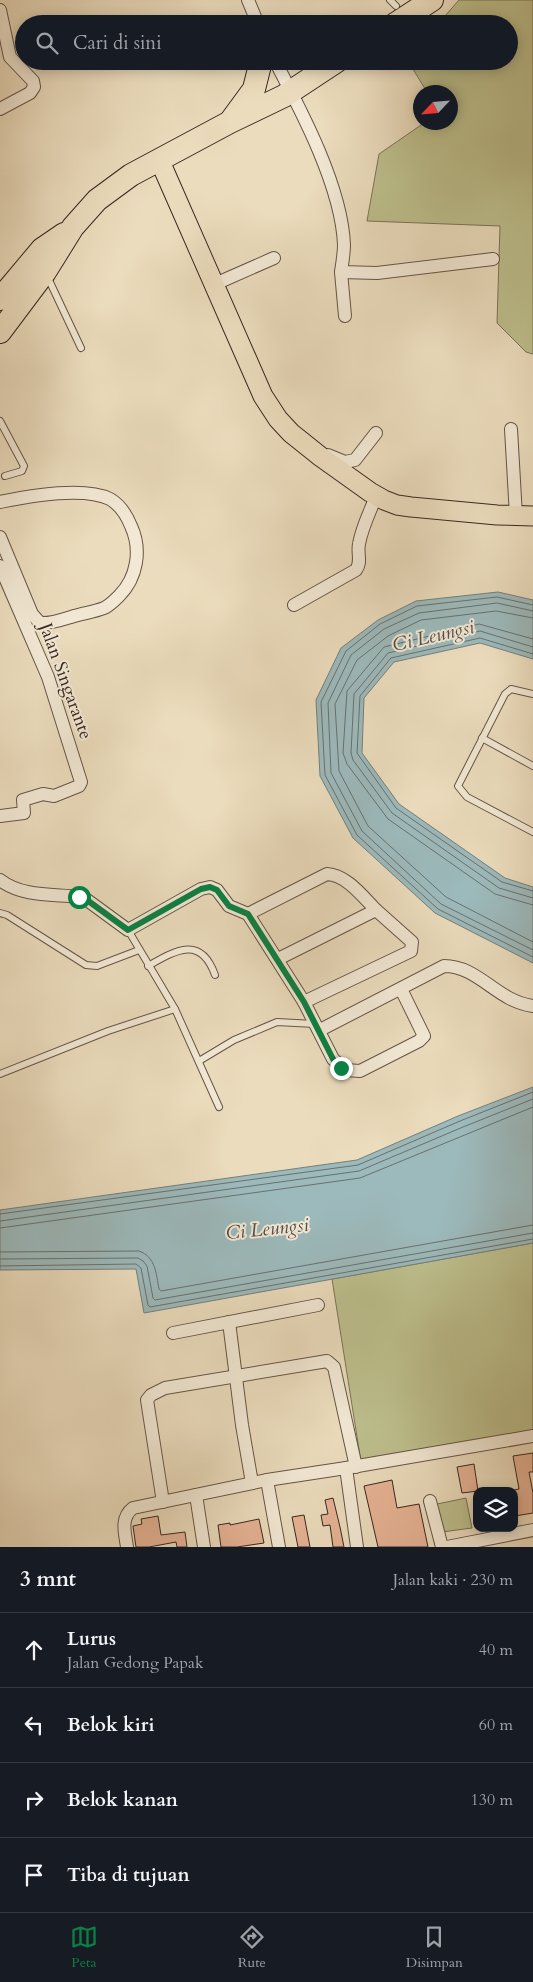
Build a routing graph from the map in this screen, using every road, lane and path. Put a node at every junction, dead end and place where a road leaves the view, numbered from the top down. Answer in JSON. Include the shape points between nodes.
{"nodes":[{"id":1,"x":248,"y":0,"type":"edge"},
{"id":2,"x":432,"y":0,"type":"edge"},
{"id":3,"x":400,"y":8,"type":"edge"},
{"id":4,"x":0,"y":10,"type":"edge"},
{"id":5,"x":254,"y":15,"type":"edge"},
{"id":6,"x":15,"y":61,"type":"edge"},
{"id":7,"x":23,"y":70,"type":"edge"},
{"id":8,"x":259,"y":70,"type":"edge"},
{"id":9,"x":280,"y":70,"type":"edge"},
{"id":10,"x":323,"y":70,"type":"edge"},
{"id":11,"x":291,"y":91,"type":"junction"},
{"id":12,"x":0,"y":110,"type":"edge"},
{"id":13,"x":230,"y":122,"type":"junction"},
{"id":14,"x":160,"y":159,"type":"junction"},
{"id":15,"x":73,"y":227,"type":"junction"},
{"id":16,"x":274,"y":258,"type":"dead end"},
{"id":17,"x":492,"y":258,"type":"dead end"},
{"id":18,"x":45,"y":272,"type":"junction"},
{"id":19,"x":341,"y":272,"type":"junction"},
{"id":20,"x":215,"y":284,"type":"junction"},
{"id":21,"x":2,"y":293,"type":"edge"},
{"id":22,"x":345,"y":316,"type":"dead end"},
{"id":23,"x":0,"y":332,"type":"edge"},
{"id":24,"x":81,"y":348,"type":"dead end"},
{"id":25,"x":0,"y":421,"type":"edge"},
{"id":26,"x":511,"y":429,"type":"dead end"},
{"id":27,"x":376,"y":433,"type":"dead end"},
{"id":28,"x":321,"y":457,"type":"junction"},
{"id":29,"x":5,"y":476,"type":"dead end"},
{"id":30,"x":376,"y":496,"type":"junction"},
{"id":31,"x":0,"y":502,"type":"edge"},
{"id":32,"x":524,"y":516,"type":"edge"},
{"id":33,"x":0,"y":537,"type":"edge"},
{"id":34,"x":0,"y":566,"type":"edge"},
{"id":35,"x":294,"y":605,"type":"dead end"},
{"id":36,"x":533,"y":694,"type":"edge"},
{"id":37,"x":482,"y":738,"type":"junction"},
{"id":38,"x":533,"y":766,"type":"edge"},
{"id":39,"x":0,"y":816,"type":"edge"},
{"id":40,"x":533,"y":832,"type":"edge"},
{"id":41,"x":0,"y":880,"type":"edge"},
{"id":42,"x":376,"y":910,"type":"junction"},
{"id":43,"x":0,"y":913,"type":"edge"},
{"id":44,"x":248,"y":914,"type":"junction"},
{"id":45,"x":128,"y":930,"type":"junction"},
{"id":46,"x":139,"y":950,"type":"junction"},
{"id":47,"x":278,"y":959,"type":"junction"},
{"id":48,"x":148,"y":966,"type":"junction"},
{"id":49,"x":215,"y":975,"type":"dead end"},
{"id":50,"x":400,"y":989,"type":"junction"},
{"id":51,"x":304,"y":1002,"type":"junction"},
{"id":52,"x":533,"y":1006,"type":"edge"},
{"id":53,"x":175,"y":1009,"type":"junction"},
{"id":54,"x":318,"y":1027,"type":"junction"},
{"id":55,"x":199,"y":1061,"type":"junction"},
{"id":56,"x":0,"y":1074,"type":"edge"},
{"id":57,"x":219,"y":1107,"type":"dead end"},
{"id":58,"x":318,"y":1305,"type":"dead end"},
{"id":59,"x":229,"y":1322,"type":"junction"},
{"id":60,"x":173,"y":1333,"type":"dead end"},
{"id":61,"x":235,"y":1377,"type":"junction"},
{"id":62,"x":533,"y":1436,"type":"edge"},
{"id":63,"x":351,"y":1467,"type":"junction"},
{"id":64,"x":267,"y":1480,"type":"junction"},
{"id":65,"x":252,"y":1483,"type":"junction"},
{"id":66,"x":196,"y":1495,"type":"junction"},
{"id":67,"x":430,"y":1501,"type":"dead end"},
{"id":68,"x":163,"y":1502,"type":"junction"},
{"id":69,"x":533,"y":1530,"type":"edge"},
{"id":70,"x":127,"y":1547,"type":"edge"},
{"id":71,"x":204,"y":1547,"type":"edge"},
{"id":72,"x":280,"y":1547,"type":"edge"},
{"id":73,"x":357,"y":1547,"type":"edge"},
{"id":74,"x":442,"y":1547,"type":"edge"},
{"id":75,"x":447,"y":1547,"type":"edge"}],
"edges":[{"from":1,"to":5,"type":"street"},
{"from":2,"to":3,"type":"highway"},
{"from":4,"to":6,"type":"street","via":[[10,56]]},
{"from":7,"to":12,"type":"street","via":[[34,87],[30,93]]},
{"from":8,"to":13,"type":"highway","via":[[254,89]]},
{"from":9,"to":11,"type":"street"},
{"from":10,"to":11,"type":"highway"},
{"from":11,"to":13,"type":"highway"},
{"from":11,"to":19,"type":"street","via":[[329,178],[344,246]]},
{"from":13,"to":14,"type":"highway"},
{"from":14,"to":15,"type":"highway","via":[[97,200]]},
{"from":14,"to":20,"type":"main road"},
{"from":15,"to":18,"type":"highway"},
{"from":15,"to":21,"type":"highway","via":[[42,249]]},
{"from":16,"to":20,"type":"street"},
{"from":17,"to":19,"type":"street","via":[[377,273]]},
{"from":18,"to":23,"type":"highway"},
{"from":18,"to":24,"type":"lane"},
{"from":19,"to":22,"type":"street"},
{"from":20,"to":28,"type":"main road","via":[[263,396],[291,433]]},
{"from":25,"to":29,"type":"lane","via":[[24,466],[22,471]]},
{"from":26,"to":32,"type":"street"},
{"from":27,"to":28,"type":"street","via":[[356,460],[345,462],[330,455]]},
{"from":28,"to":30,"type":"main road"},
{"from":30,"to":32,"type":"main road","via":[[397,504]]},
{"from":30,"to":35,"type":"street","via":[[361,534],[359,567]]},
{"from":31,"to":33,"type":"street","via":[[57,493],[98,495],[110,499],[117,504],[133,531],[137,562],[126,589],[105,608],[40,623],[32,614]]},
{"from":34,"to":39,"type":"street","name":"Jalan Singarante","via":[[48,677],[81,779],[79,786],[54,796],[43,794],[23,800],[24,813]]},
{"from":36,"to":37,"type":"lane","via":[[511,690],[505,694]]},
{"from":37,"to":38,"type":"lane"},
{"from":37,"to":40,"type":"lane","via":[[458,786],[467,797]]},
{"from":41,"to":45,"type":"street","via":[[26,892],[87,900]]},
{"from":42,"to":44,"type":"street","via":[[346,882],[327,874]]},
{"from":42,"to":47,"type":"street"},
{"from":42,"to":51,"type":"street","via":[[412,942],[411,950]]},
{"from":43,"to":46,"type":"lane","via":[[86,965],[97,966]]},
{"from":44,"to":45,"type":"street","via":[[229,906],[217,890],[210,887]]},
{"from":44,"to":47,"type":"street"},
{"from":45,"to":46,"type":"lane"},
{"from":46,"to":48,"type":"lane"},
{"from":47,"to":51,"type":"street"},
{"from":48,"to":49,"type":"lane","via":[[174,951],[190,949],[205,955]]},
{"from":48,"to":53,"type":"lane"},
{"from":50,"to":52,"type":"street","via":[[444,966],[453,966],[482,979],[508,999]]},
{"from":50,"to":54,"type":"street"},
{"from":50,"to":54,"type":"street","via":[[424,1036],[357,1072],[341,1068],[333,1059]]},
{"from":51,"to":54,"type":"street"},
{"from":53,"to":55,"type":"lane"},
{"from":53,"to":56,"type":"lane","via":[[108,1031]]},
{"from":54,"to":55,"type":"lane","via":[[277,1022],[234,1040]]},
{"from":55,"to":57,"type":"lane"},
{"from":58,"to":59,"type":"street"},
{"from":59,"to":60,"type":"street"},
{"from":59,"to":61,"type":"street"},
{"from":61,"to":63,"type":"street","via":[[327,1361],[331,1363]]},
{"from":61,"to":65,"type":"street"},
{"from":61,"to":68,"type":"street","via":[[165,1388],[148,1397]]},
{"from":62,"to":63,"type":"street"},
{"from":63,"to":64,"type":"street"},
{"from":63,"to":73,"type":"street"},
{"from":64,"to":65,"type":"street"},
{"from":64,"to":72,"type":"street"},
{"from":65,"to":66,"type":"street"},
{"from":66,"to":68,"type":"street"},
{"from":66,"to":71,"type":"street"},
{"from":67,"to":74,"type":"street"},
{"from":68,"to":70,"type":"street","via":[[133,1508],[127,1513],[124,1521]]},
{"from":69,"to":75,"type":"street"}]}
